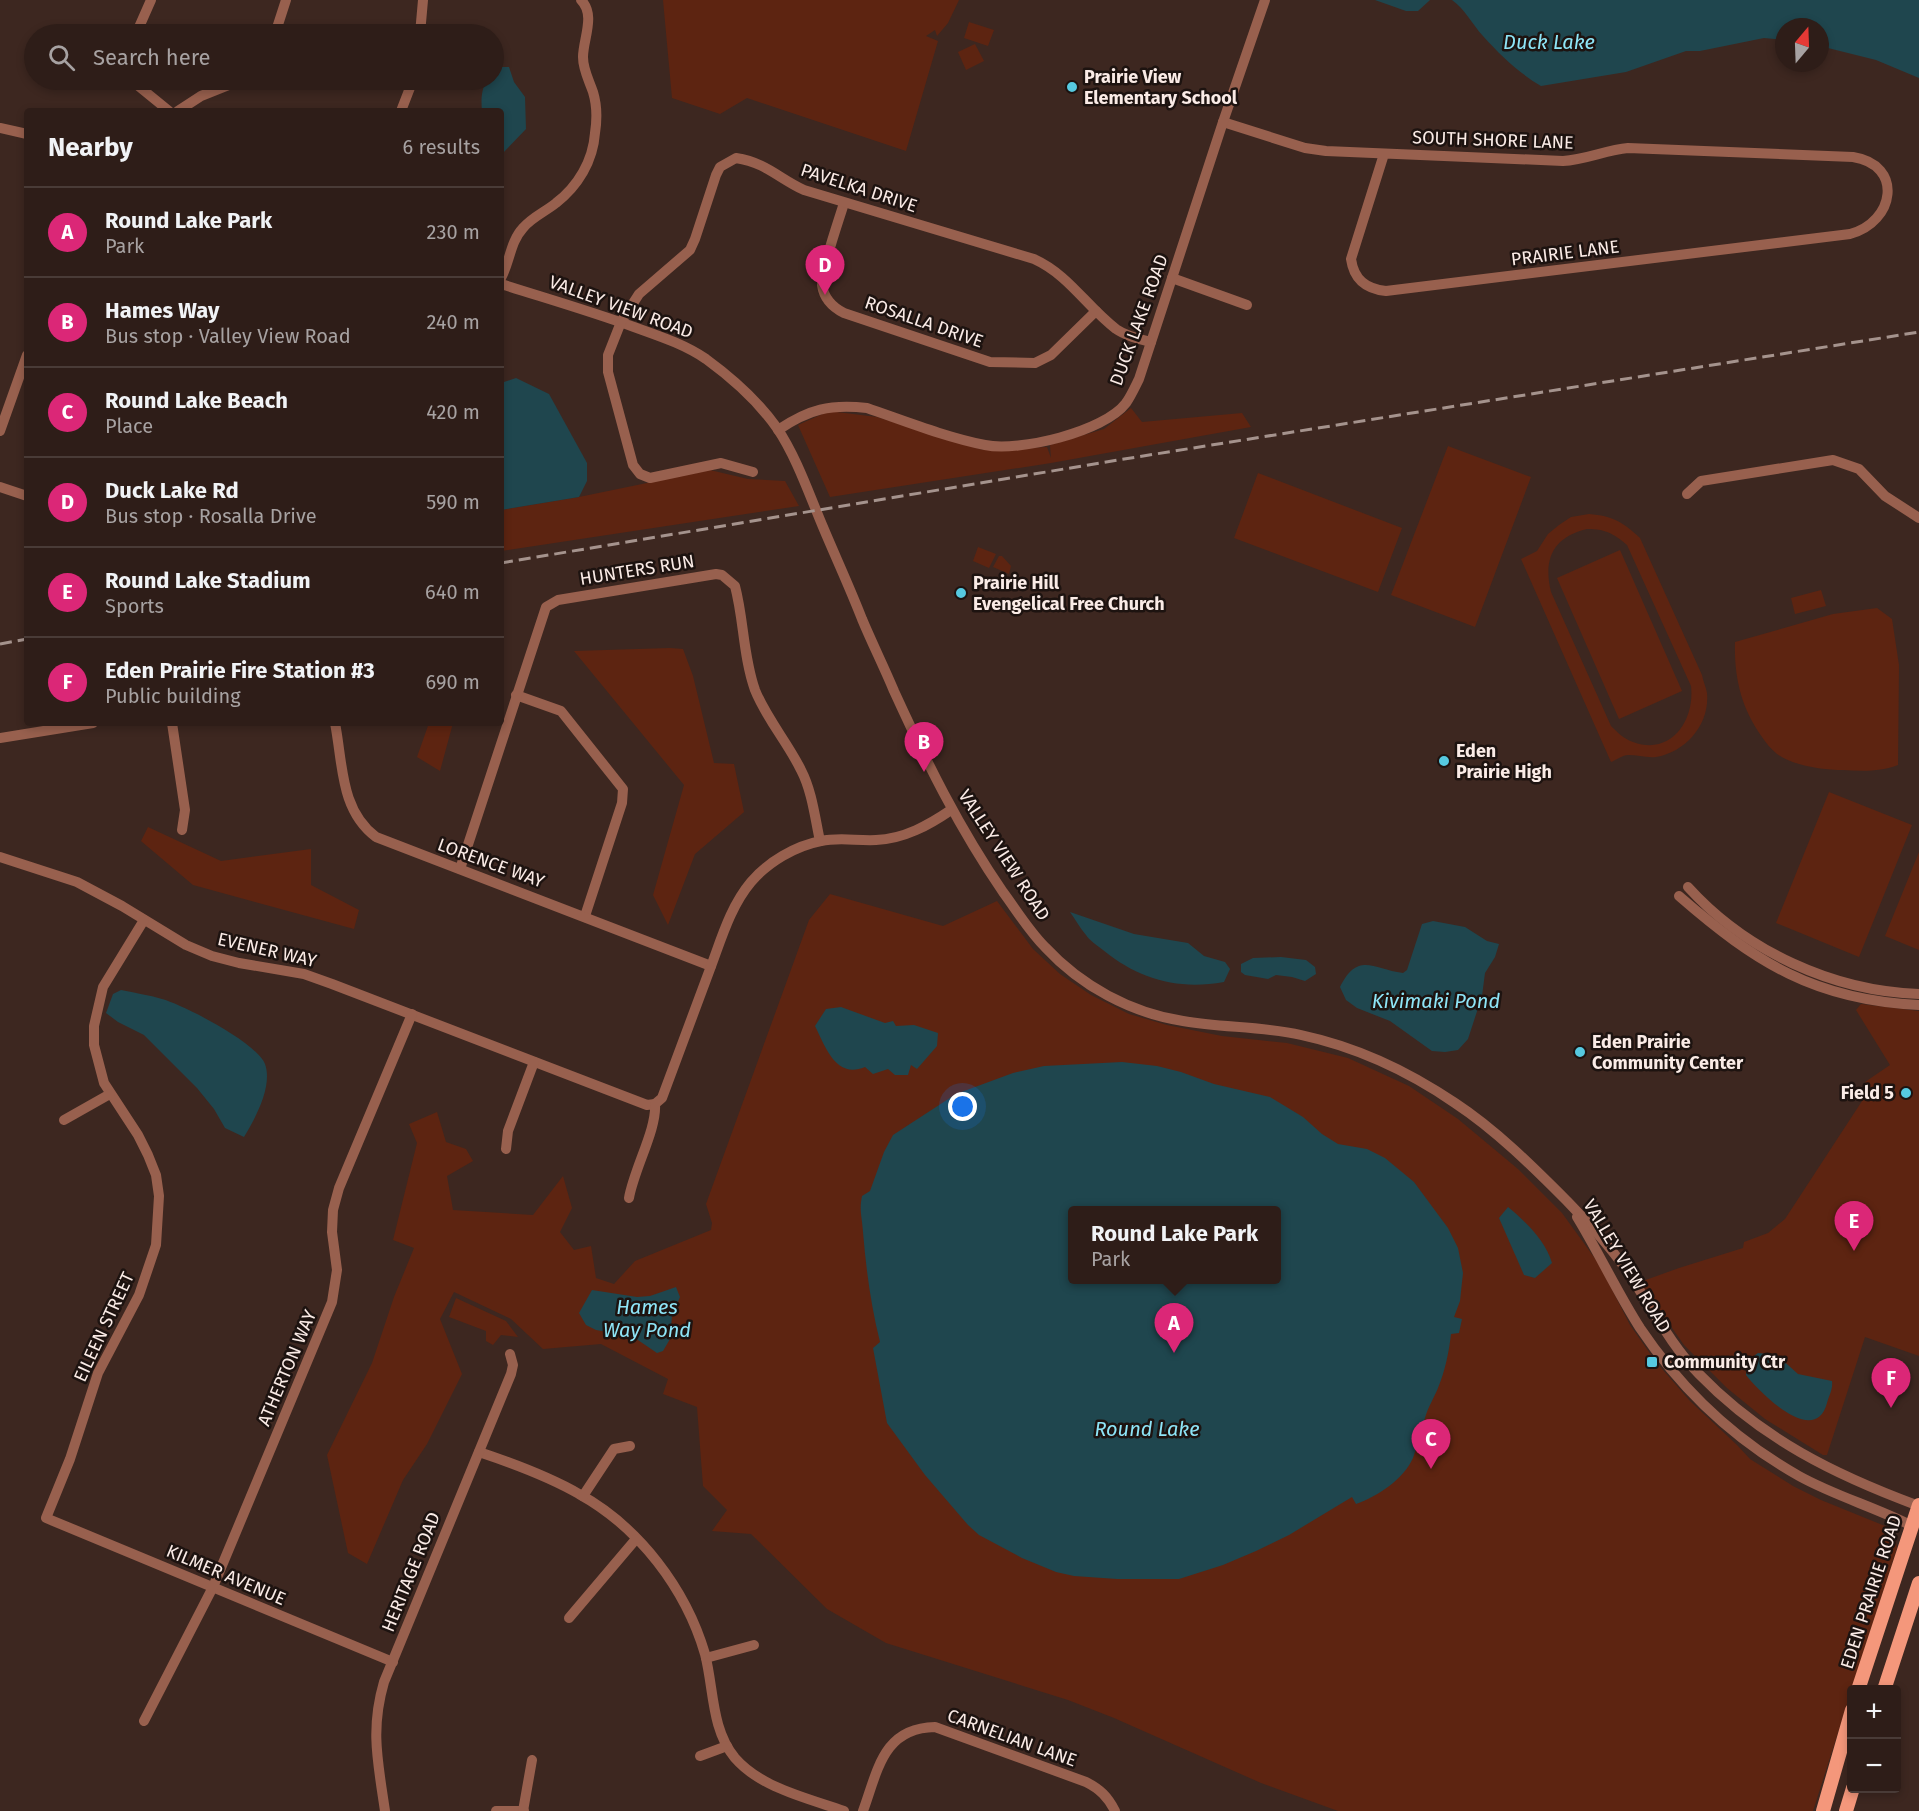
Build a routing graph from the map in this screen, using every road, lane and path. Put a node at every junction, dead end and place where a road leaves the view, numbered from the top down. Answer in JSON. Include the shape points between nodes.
{"nodes":[{"id":1,"x":151,"y":0,"type":"edge"},
{"id":2,"x":286,"y":0,"type":"edge"},
{"id":3,"x":423,"y":0,"type":"edge"},
{"id":4,"x":581,"y":0,"type":"edge"},
{"id":5,"x":1266,"y":0,"type":"edge"},
{"id":6,"x":140,"y":24,"type":"edge"},
{"id":7,"x":278,"y":24,"type":"edge"},
{"id":8,"x":421,"y":24,"type":"edge"},
{"id":9,"x":143,"y":90,"type":"edge"},
{"id":10,"x":216,"y":90,"type":"edge"},
{"id":11,"x":409,"y":90,"type":"edge"},
{"id":12,"x":165,"y":108,"type":"edge"},
{"id":13,"x":183,"y":108,"type":"edge"},
{"id":14,"x":402,"y":108,"type":"edge"},
{"id":15,"x":1223,"y":122,"type":"junction"},
{"id":16,"x":0,"y":128,"type":"edge"},
{"id":17,"x":24,"y":133,"type":"edge"},
{"id":18,"x":1384,"y":154,"type":"junction"},
{"id":19,"x":1887,"y":193,"type":"joint"},
{"id":20,"x":844,"y":203,"type":"junction"},
{"id":21,"x":504,"y":269,"type":"edge"},
{"id":22,"x":1172,"y":278,"type":"junction"},
{"id":23,"x":504,"y":285,"type":"edge"},
{"id":24,"x":1247,"y":305,"type":"dead end"},
{"id":25,"x":1096,"y":311,"type":"junction"},
{"id":26,"x":621,"y":322,"type":"junction"},
{"id":27,"x":1151,"y":342,"type":"junction"},
{"id":28,"x":24,"y":363,"type":"edge"},
{"id":29,"x":778,"y":430,"type":"junction"},
{"id":30,"x":0,"y":431,"type":"edge"},
{"id":31,"x":753,"y":472,"type":"dead end"},
{"id":32,"x":0,"y":487,"type":"edge"},
{"id":33,"x":1687,"y":494,"type":"dead end"},
{"id":34,"x":24,"y":495,"type":"edge"},
{"id":35,"x":1919,"y":518,"type":"edge"},
{"id":36,"x":516,"y":695,"type":"junction"},
{"id":37,"x":74,"y":726,"type":"edge"},
{"id":38,"x":172,"y":726,"type":"edge"},
{"id":39,"x":336,"y":726,"type":"edge"},
{"id":40,"x":0,"y":738,"type":"edge"},
{"id":41,"x":951,"y":810,"type":"junction"},
{"id":42,"x":182,"y":830,"type":"dead end"},
{"id":43,"x":820,"y":841,"type":"junction"},
{"id":44,"x":0,"y":857,"type":"edge"},
{"id":45,"x":460,"y":869,"type":"junction"},
{"id":46,"x":1688,"y":887,"type":"dead end"},
{"id":47,"x":1679,"y":896,"type":"dead end"},
{"id":48,"x":585,"y":916,"type":"junction"},
{"id":49,"x":144,"y":920,"type":"junction"},
{"id":50,"x":711,"y":966,"type":"junction"},
{"id":51,"x":1919,"y":994,"type":"edge"},
{"id":52,"x":1919,"y":1005,"type":"edge"},
{"id":53,"x":412,"y":1014,"type":"junction"},
{"id":54,"x":534,"y":1062,"type":"junction"},
{"id":55,"x":110,"y":1094,"type":"junction"},
{"id":56,"x":655,"y":1104,"type":"junction"},
{"id":57,"x":64,"y":1120,"type":"dead end"},
{"id":58,"x":506,"y":1149,"type":"dead end"},
{"id":59,"x":630,"y":1198,"type":"dead end"},
{"id":60,"x":1567,"y":1202,"type":"junction"},
{"id":61,"x":510,"y":1354,"type":"dead end"},
{"id":62,"x":630,"y":1446,"type":"dead end"},
{"id":63,"x":479,"y":1452,"type":"junction"},
{"id":64,"x":583,"y":1496,"type":"junction"},
{"id":65,"x":1919,"y":1505,"type":"edge"},
{"id":66,"x":45,"y":1518,"type":"joint"},
{"id":67,"x":1916,"y":1527,"type":"edge"},
{"id":68,"x":636,"y":1539,"type":"junction"},
{"id":69,"x":1919,"y":1583,"type":"edge"},
{"id":70,"x":213,"y":1587,"type":"junction"},
{"id":71,"x":569,"y":1618,"type":"dead end"},
{"id":72,"x":754,"y":1645,"type":"dead end"},
{"id":73,"x":706,"y":1658,"type":"junction"},
{"id":74,"x":393,"y":1662,"type":"junction"},
{"id":75,"x":1859,"y":1685,"type":"edge"},
{"id":76,"x":1885,"y":1685,"type":"edge"},
{"id":77,"x":144,"y":1721,"type":"dead end"},
{"id":78,"x":1847,"y":1724,"type":"edge"},
{"id":79,"x":727,"y":1746,"type":"junction"},
{"id":80,"x":700,"y":1756,"type":"dead end"},
{"id":81,"x":532,"y":1760,"type":"dead end"},
{"id":82,"x":1850,"y":1793,"type":"edge"},
{"id":83,"x":384,"y":1811,"type":"edge"},
{"id":84,"x":496,"y":1811,"type":"edge"},
{"id":85,"x":524,"y":1811,"type":"edge"},
{"id":86,"x":844,"y":1811,"type":"edge"},
{"id":87,"x":863,"y":1811,"type":"edge"},
{"id":88,"x":1115,"y":1811,"type":"edge"},
{"id":89,"x":1823,"y":1811,"type":"edge"},
{"id":90,"x":1845,"y":1811,"type":"edge"}],
"edges":[{"from":1,"to":6,"type":"street"},
{"from":2,"to":7,"type":"street"},
{"from":3,"to":8,"type":"street"},
{"from":4,"to":21,"type":"street","via":[[588,15],[583,63],[596,114],[591,154],[571,189],[522,229]]},
{"from":5,"to":15,"type":"street","name":"DUCK LAKE ROAD"},
{"from":9,"to":12,"type":"street"},
{"from":10,"to":13,"type":"street"},
{"from":11,"to":14,"type":"street"},
{"from":15,"to":18,"type":"street","name":"SOUTH SHORE LANE","via":[[1305,148]]},
{"from":15,"to":22,"type":"street","name":"DUCK LAKE ROAD"},
{"from":16,"to":17,"type":"street"},
{"from":18,"to":19,"type":"street","name":"SOUTH SHORE LANE","via":[[1563,161],[1628,148],[1853,157],[1874,164],[1882,172]]},
{"from":18,"to":19,"type":"street","name":"PRAIRIE LANE","via":[[1351,259],[1358,279],[1366,286],[1386,291],[1850,234],[1879,218]]},
{"from":20,"to":25,"type":"street","name":"PAVELKA DRIVE","via":[[1034,259],[1050,266]]},
{"from":20,"to":25,"type":"street","name":"ROSALLA DRIVE","via":[[820,298],[844,313],[998,363],[1026,364],[1043,361]]},
{"from":20,"to":26,"type":"street","name":"PAVELKA DRIVE","via":[[804,190],[763,166],[736,158],[728,161],[716,175],[690,250],[639,294]]},
{"from":22,"to":24,"type":"street"},
{"from":22,"to":27,"type":"street","name":"DUCK LAKE ROAD"},
{"from":23,"to":26,"type":"street","name":"VALLEY VIEW ROAD"},
{"from":25,"to":27,"type":"street","name":"PAVELKA DRIVE","via":[[1118,330]]},
{"from":26,"to":29,"type":"street","name":"VALLEY VIEW ROAD","via":[[670,339],[702,357],[749,395]]},
{"from":26,"to":31,"type":"street","via":[[608,355],[608,372],[633,465],[640,474],[650,478],[721,463]]},
{"from":27,"to":29,"type":"street","name":"DUCK LAKE ROAD","via":[[1126,403],[1100,423],[1064,435],[1017,446],[987,445],[852,406],[813,410]]},
{"from":28,"to":30,"type":"street"},
{"from":29,"to":41,"type":"street","name":"VALLEY VIEW ROAD","via":[[798,466],[863,621]]},
{"from":32,"to":34,"type":"street"},
{"from":33,"to":35,"type":"street","via":[[1701,482],[1833,460],[1859,469],[1885,496]]},
{"from":36,"to":43,"type":"street","name":"HUNTERS RUN","via":[[546,607],[551,603],[722,575],[735,586],[752,679],[808,785]]},
{"from":36,"to":45,"type":"street","name":"HUNTERS RUN"},
{"from":36,"to":48,"type":"street","via":[[561,711],[623,789],[622,803]]},
{"from":37,"to":40,"type":"street"},
{"from":38,"to":42,"type":"street","via":[[185,810]]},
{"from":39,"to":45,"type":"street","name":"LORENCE WAY","via":[[350,804],[364,829],[389,844]]},
{"from":41,"to":43,"type":"street","via":[[897,837]]},
{"from":41,"to":60,"type":"street","name":"VALLEY VIEW ROAD","via":[[1035,936],[1068,969],[1094,987],[1160,1016],[1299,1034],[1396,1067],[1468,1112],[1539,1172]]},
{"from":43,"to":50,"type":"street","via":[[781,857],[751,882],[730,917]]},
{"from":44,"to":49,"type":"street","name":"EVENER WAY","via":[[77,882]]},
{"from":45,"to":48,"type":"street","name":"LORENCE WAY"},
{"from":46,"to":51,"type":"street","via":[[1726,923],[1792,964],[1873,990]]},
{"from":47,"to":52,"type":"street","via":[[1746,951],[1778,969],[1849,996]]},
{"from":48,"to":50,"type":"street","name":"LORENCE WAY"},
{"from":49,"to":53,"type":"street","name":"EVENER WAY","via":[[213,956],[304,974]]},
{"from":49,"to":55,"type":"street","name":"EILEEN STREET","via":[[103,987],[97,1006],[94,1045]]},
{"from":50,"to":56,"type":"street","via":[[662,1098]]},
{"from":53,"to":54,"type":"street","name":"EVENER WAY"},
{"from":53,"to":70,"type":"street","name":"ATHERTON WAY","via":[[339,1188],[333,1210],[337,1270],[332,1302]]},
{"from":54,"to":56,"type":"street","name":"EVENER WAY","via":[[647,1105]]},
{"from":54,"to":58,"type":"street","via":[[508,1131]]},
{"from":55,"to":57,"type":"street"},
{"from":55,"to":66,"type":"street","name":"EILEEN STREET","via":[[138,1135],[156,1175],[156,1245],[140,1295],[98,1373],[70,1459]]},
{"from":56,"to":59,"type":"street","via":[[656,1116]]},
{"from":60,"to":65,"type":"street","name":"VALLEY VIEW ROAD","via":[[1598,1233],[1688,1361],[1730,1403],[1807,1457]]},
{"from":60,"to":67,"type":"street","name":"VALLEY VIEW ROAD","via":[[1641,1328],[1710,1412],[1751,1445],[1800,1476]]},
{"from":61,"to":63,"type":"street","name":"HERITAGE ROAD","via":[[511,1374]]},
{"from":62,"to":64,"type":"street","via":[[614,1449]]},
{"from":63,"to":64,"type":"street"},
{"from":63,"to":74,"type":"street","name":"HERITAGE ROAD"},
{"from":64,"to":68,"type":"street"},
{"from":65,"to":67,"type":"main road","name":"EDEN PRAIRIE ROAD"},
{"from":66,"to":70,"type":"street","name":"KILMER AVENUE"},
{"from":67,"to":75,"type":"main road","name":"EDEN PRAIRIE ROAD"},
{"from":68,"to":71,"type":"street"},
{"from":68,"to":73,"type":"street","via":[[679,1595]]},
{"from":69,"to":76,"type":"main road"},
{"from":70,"to":74,"type":"street","name":"KILMER AVENUE"},
{"from":70,"to":77,"type":"street","name":"ATHERTON WAY"},
{"from":72,"to":73,"type":"street"},
{"from":73,"to":79,"type":"street","via":[[717,1724]]},
{"from":74,"to":83,"type":"street","name":"HERITAGE ROAD","via":[[378,1703],[375,1725]]},
{"from":78,"to":89,"type":"main road"},
{"from":79,"to":80,"type":"street"},
{"from":79,"to":86,"type":"street","via":[[746,1770],[763,1780]]},
{"from":81,"to":85,"type":"street"},
{"from":82,"to":90,"type":"main road"},
{"from":84,"to":85,"type":"street"},
{"from":87,"to":88,"type":"street","name":"CARNELIAN LANE","via":[[882,1759],[897,1737],[935,1726],[1086,1782],[1107,1797]]}]}
